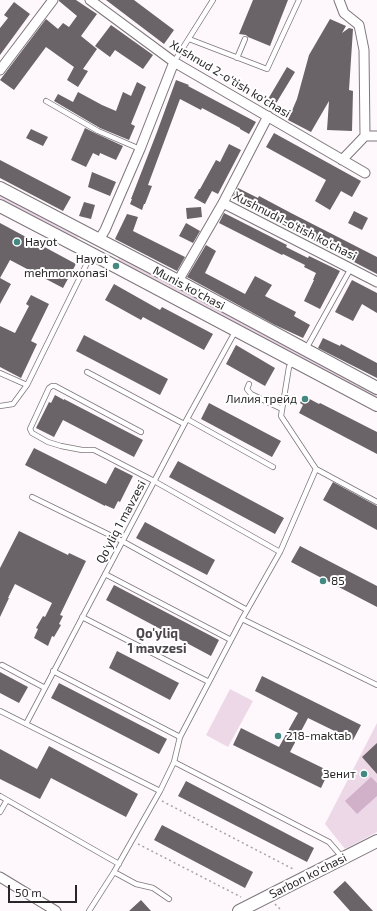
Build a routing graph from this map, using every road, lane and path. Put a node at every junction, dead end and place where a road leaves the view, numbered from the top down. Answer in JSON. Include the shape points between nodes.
{"nodes":[{"id":1,"x":53,"y":0,"type":"edge"},
{"id":2,"x":90,"y":0,"type":"edge"},
{"id":3,"x":213,"y":0,"type":"edge"},
{"id":4,"x":299,"y":0,"type":"edge"},
{"id":5,"x":339,"y":0,"type":"edge"},
{"id":6,"x":188,"y":39,"type":"junction"},
{"id":7,"x":245,"y":39,"type":"dead end"},
{"id":8,"x":237,"y":58,"type":"junction"},
{"id":9,"x":174,"y":62,"type":"junction"},
{"id":10,"x":0,"y":70,"type":"edge"},
{"id":11,"x":46,"y":101,"type":"dead end"},
{"id":12,"x":268,"y":116,"type":"junction"},
{"id":13,"x":365,"y":136,"type":"junction"},
{"id":14,"x":377,"y":136,"type":"edge"},
{"id":15,"x":140,"y":149,"type":"junction"},
{"id":16,"x":342,"y":160,"type":"junction"},
{"id":17,"x":365,"y":173,"type":"dead end"},
{"id":18,"x":0,"y":188,"type":"edge"},
{"id":19,"x":223,"y":203,"type":"junction"},
{"id":20,"x":0,"y":206,"type":"edge"},
{"id":21,"x":99,"y":240,"type":"junction"},
{"id":22,"x":92,"y":254,"type":"junction"},
{"id":23,"x":351,"y":268,"type":"junction"},
{"id":24,"x":178,"y":281,"type":"junction"},
{"id":25,"x":377,"y":282,"type":"edge"},
{"id":26,"x":236,"y":330,"type":"junction"},
{"id":27,"x":305,"y":350,"type":"junction"},
{"id":28,"x":293,"y":361,"type":"junction"},
{"id":29,"x":87,"y":372,"type":"dead end"},
{"id":30,"x":0,"y":373,"type":"edge"},
{"id":31,"x":249,"y":384,"type":"dead end"},
{"id":32,"x":27,"y":385,"type":"junction"},
{"id":33,"x":377,"y":388,"type":"edge"},
{"id":34,"x":377,"y":405,"type":"edge"},
{"id":35,"x":0,"y":406,"type":"edge"},
{"id":36,"x":282,"y":409,"type":"junction"},
{"id":37,"x":185,"y":422,"type":"junction"},
{"id":38,"x":141,"y":432,"type":"dead end"},
{"id":39,"x":273,"y":468,"type":"dead end"},
{"id":40,"x":316,"y":469,"type":"junction"},
{"id":41,"x":154,"y":481,"type":"junction"},
{"id":42,"x":32,"y":497,"type":"dead end"},
{"id":43,"x":377,"y":502,"type":"edge"},
{"id":44,"x":122,"y":541,"type":"junction"},
{"id":45,"x":280,"y":552,"type":"junction"},
{"id":46,"x":105,"y":574,"type":"junction"},
{"id":47,"x":247,"y":610,"type":"junction"},
{"id":48,"x":82,"y":617,"type":"junction"},
{"id":49,"x":242,"y":619,"type":"junction"},
{"id":50,"x":231,"y":640,"type":"junction"},
{"id":51,"x":2,"y":665,"type":"dead end"},
{"id":52,"x":53,"y":672,"type":"junction"},
{"id":53,"x":209,"y":682,"type":"junction"},
{"id":54,"x":377,"y":685,"type":"edge"},
{"id":55,"x":44,"y":688,"type":"junction"},
{"id":56,"x":0,"y":712,"type":"edge"},
{"id":57,"x":26,"y":724,"type":"junction"},
{"id":58,"x":180,"y":737,"type":"junction"},
{"id":59,"x":174,"y":762,"type":"junction"},
{"id":60,"x":160,"y":791,"type":"junction"},
{"id":61,"x":0,"y":796,"type":"edge"},
{"id":62,"x":156,"y":798,"type":"junction"},
{"id":63,"x":7,"y":800,"type":"junction"},
{"id":64,"x":0,"y":812,"type":"edge"},
{"id":65,"x":133,"y":841,"type":"junction"},
{"id":66,"x":377,"y":841,"type":"edge"},
{"id":67,"x":343,"y":858,"type":"junction"},
{"id":68,"x":119,"y":864,"type":"junction"},
{"id":69,"x":114,"y":872,"type":"junction"},
{"id":70,"x":0,"y":877,"type":"edge"},
{"id":71,"x":308,"y":877,"type":"junction"},
{"id":72,"x":169,"y":899,"type":"dead end"},
{"id":73,"x":254,"y":904,"type":"junction"},
{"id":74,"x":56,"y":911,"type":"edge"},
{"id":75,"x":89,"y":911,"type":"edge"},
{"id":76,"x":239,"y":911,"type":"edge"}],
"edges":[{"from":1,"to":10,"type":"street"},
{"from":2,"to":9,"type":"street","name":"Xushnud 2-o'tish ko'chasi"},
{"from":3,"to":6,"type":"lane"},
{"from":4,"to":8,"type":"lane","via":[[267,69]]},
{"from":5,"to":13,"type":"street","via":[[344,13],[359,26],[364,50]]},
{"from":6,"to":8,"type":"lane"},
{"from":6,"to":9,"type":"lane"},
{"from":7,"to":8,"type":"lane"},
{"from":9,"to":12,"type":"street","name":"Xushnud 2-o'tish ko'chasi"},
{"from":9,"to":15,"type":"street"},
{"from":11,"to":15,"type":"lane","via":[[98,131]]},
{"from":12,"to":16,"type":"street","name":"Xushnud 2-o'tish ko'chasi"},
{"from":12,"to":19,"type":"street"},
{"from":13,"to":14,"type":"street"},
{"from":13,"to":16,"type":"street"},
{"from":15,"to":21,"type":"street"},
{"from":16,"to":17,"type":"street","name":"Xushnud 2-o'tish ko'chasi"},
{"from":18,"to":21,"type":"street","name":"Munis ko'chasi"},
{"from":19,"to":23,"type":"street","name":"Xushnud 1-o'tish ko'chasi"},
{"from":19,"to":24,"type":"street"},
{"from":20,"to":22,"type":"street","name":"Munis ko'chasi"},
{"from":21,"to":22,"type":"street"},
{"from":21,"to":24,"type":"street","name":"Munis ko'chasi"},
{"from":22,"to":26,"type":"street","name":"Munis ko'chasi"},
{"from":22,"to":32,"type":"lane"},
{"from":23,"to":25,"type":"street","name":"Xushnud 1-o'tish ko'chasi"},
{"from":23,"to":27,"type":"lane"},
{"from":24,"to":27,"type":"street","name":"Munis ko'chasi"},
{"from":26,"to":28,"type":"street","name":"Munis ko'chasi"},
{"from":26,"to":37,"type":"lane","name":"Qo'yliq 1 mavzesi"},
{"from":27,"to":33,"type":"street","name":"Munis ko'chasi"},
{"from":28,"to":34,"type":"street","name":"Munis ko'chasi"},
{"from":28,"to":36,"type":"lane","via":[[289,367]]},
{"from":29,"to":37,"type":"lane"},
{"from":30,"to":32,"type":"lane"},
{"from":31,"to":36,"type":"lane","via":[[247,389],[251,394]]},
{"from":32,"to":35,"type":"lane","via":[[13,404]]},
{"from":36,"to":40,"type":"lane","via":[[281,416]]},
{"from":37,"to":39,"type":"lane"},
{"from":37,"to":41,"type":"lane","name":"Qo'yliq 1 mavzesi"},
{"from":38,"to":41,"type":"lane","via":[[55,386],[49,388],[30,429],[48,442],[82,450],[94,450]]},
{"from":40,"to":43,"type":"lane"},
{"from":40,"to":45,"type":"lane"},
{"from":41,"to":44,"type":"lane","name":"Qo'yliq 1 mavzesi"},
{"from":41,"to":45,"type":"lane"},
{"from":42,"to":44,"type":"lane"},
{"from":44,"to":46,"type":"lane","name":"Qo'yliq 1 mavzesi"},
{"from":44,"to":47,"type":"lane"},
{"from":45,"to":47,"type":"lane"},
{"from":46,"to":48,"type":"lane","name":"Qo'yliq 1 mavzesi"},
{"from":46,"to":50,"type":"lane"},
{"from":47,"to":49,"type":"lane"},
{"from":48,"to":52,"type":"lane","name":"Qo'yliq 1 mavzesi"},
{"from":48,"to":53,"type":"lane"},
{"from":49,"to":50,"type":"lane"},
{"from":49,"to":54,"type":"lane"},
{"from":50,"to":53,"type":"lane"},
{"from":51,"to":55,"type":"lane"},
{"from":52,"to":55,"type":"lane","name":"Qo'yliq 1 mavzesi"},
{"from":52,"to":58,"type":"lane"},
{"from":53,"to":58,"type":"lane"},
{"from":55,"to":57,"type":"lane","name":"Qo'yliq 1 mavzesi"},
{"from":56,"to":57,"type":"lane"},
{"from":57,"to":60,"type":"lane"},
{"from":58,"to":59,"type":"lane"},
{"from":59,"to":60,"type":"lane"},
{"from":59,"to":67,"type":"lane","via":[[329,842]]},
{"from":60,"to":62,"type":"lane"},
{"from":61,"to":63,"type":"lane"},
{"from":62,"to":65,"type":"lane"},
{"from":62,"to":71,"type":"path"},
{"from":63,"to":64,"type":"lane"},
{"from":63,"to":68,"type":"lane"},
{"from":65,"to":68,"type":"lane"},
{"from":65,"to":73,"type":"path"},
{"from":66,"to":67,"type":"street","name":"Sarbon ko'chasi"},
{"from":67,"to":71,"type":"street","name":"Sarbon ko'chasi"},
{"from":68,"to":69,"type":"lane"},
{"from":69,"to":72,"type":"lane","via":[[136,884],[153,888]]},
{"from":69,"to":75,"type":"lane"},
{"from":70,"to":74,"type":"street"},
{"from":71,"to":73,"type":"street","name":"Sarbon ko'chasi"},
{"from":73,"to":76,"type":"street","name":"Sarbon ko'chasi"}]}
